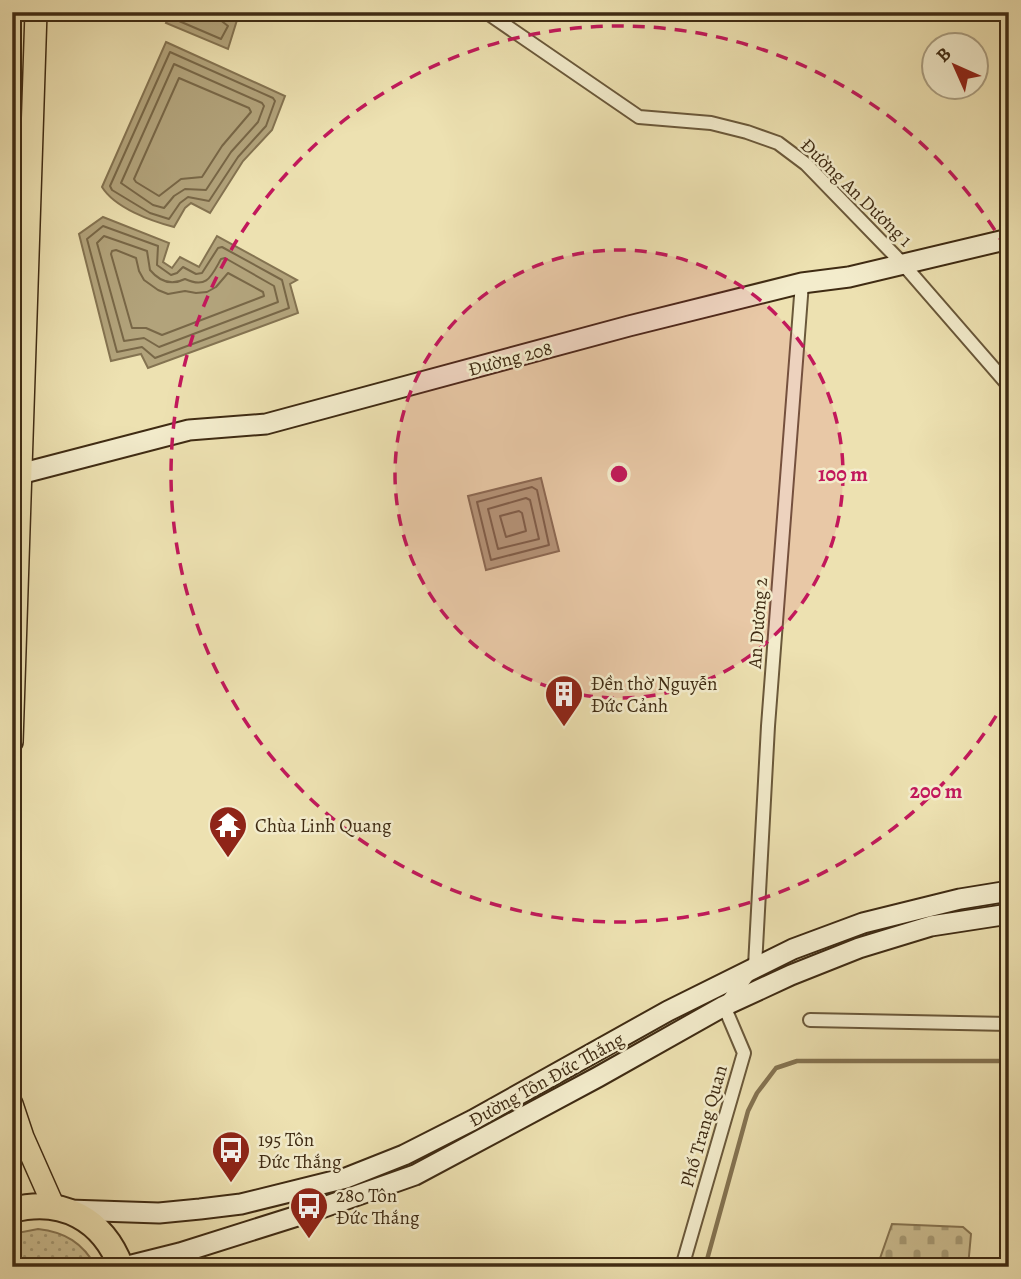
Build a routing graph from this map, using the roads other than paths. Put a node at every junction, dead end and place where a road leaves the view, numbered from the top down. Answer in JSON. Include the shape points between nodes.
{"nodes":[{"id":1,"x":36,"y":12,"type":"edge"},
{"id":2,"x":486,"y":12,"type":"edge"},
{"id":3,"x":1009,"y":239,"type":"edge"},
{"id":4,"x":903,"y":264,"type":"junction"},
{"id":5,"x":802,"y":283,"type":"junction"},
{"id":6,"x":1009,"y":386,"type":"edge"},
{"id":7,"x":17,"y":475,"type":"edge"},
{"id":8,"x":12,"y":742,"type":"edge"},
{"id":9,"x":1009,"y":891,"type":"edge"},
{"id":10,"x":1009,"y":914,"type":"edge"},
{"id":11,"x":755,"y":966,"type":"junction"},
{"id":12,"x":724,"y":1006,"type":"junction"},
{"id":13,"x":810,"y":1020,"type":"dead end"},
{"id":14,"x":1009,"y":1024,"type":"edge"},
{"id":15,"x":12,"y":1104,"type":"edge"},
{"id":16,"x":62,"y":1208,"type":"junction"},
{"id":17,"x":12,"y":1210,"type":"edge"},
{"id":18,"x":123,"y":1267,"type":"edge"},
{"id":19,"x":682,"y":1267,"type":"edge"}],
"edges":[{"from":1,"to":7,"type":"main road"},
{"from":2,"to":4,"type":"street","name":"Đường An Dương 1","via":[[639,117],[711,123],[778,143],[806,164]]},
{"from":3,"to":4,"type":"main road","name":"Đường 208"},
{"from":4,"to":5,"type":"main road","name":"Đường 208"},
{"from":4,"to":6,"type":"street","name":"Đường An Dương 1"},
{"from":5,"to":7,"type":"main road","name":"Đường 208","via":[[266,424],[188,430]]},
{"from":5,"to":11,"type":"street","name":"An Dương 2","via":[[768,726]]},
{"from":7,"to":8,"type":"main road"},
{"from":9,"to":11,"type":"main road","name":"Đường Tôn Đức Thắng","via":[[863,923]]},
{"from":10,"to":12,"type":"main road","name":"Đường Tôn Đức Thắng","via":[[931,926],[859,948]]},
{"from":11,"to":12,"type":"street"},
{"from":11,"to":16,"type":"main road","name":"Đường Tôn Đức Thắng","via":[[472,1120],[346,1178],[200,1209],[159,1213]]},
{"from":12,"to":18,"type":"main road","name":"Đường Tôn Đức Thắng","via":[[415,1175],[180,1253]]},
{"from":12,"to":19,"type":"street","name":"Phố Trang Quan","via":[[744,1053]]},
{"from":13,"to":14,"type":"street"},
{"from":15,"to":16,"type":"main road","via":[[23,1137]]},
{"from":16,"to":17,"type":"highway"},
{"from":16,"to":18,"type":"highway","via":[[103,1234]]}]}
